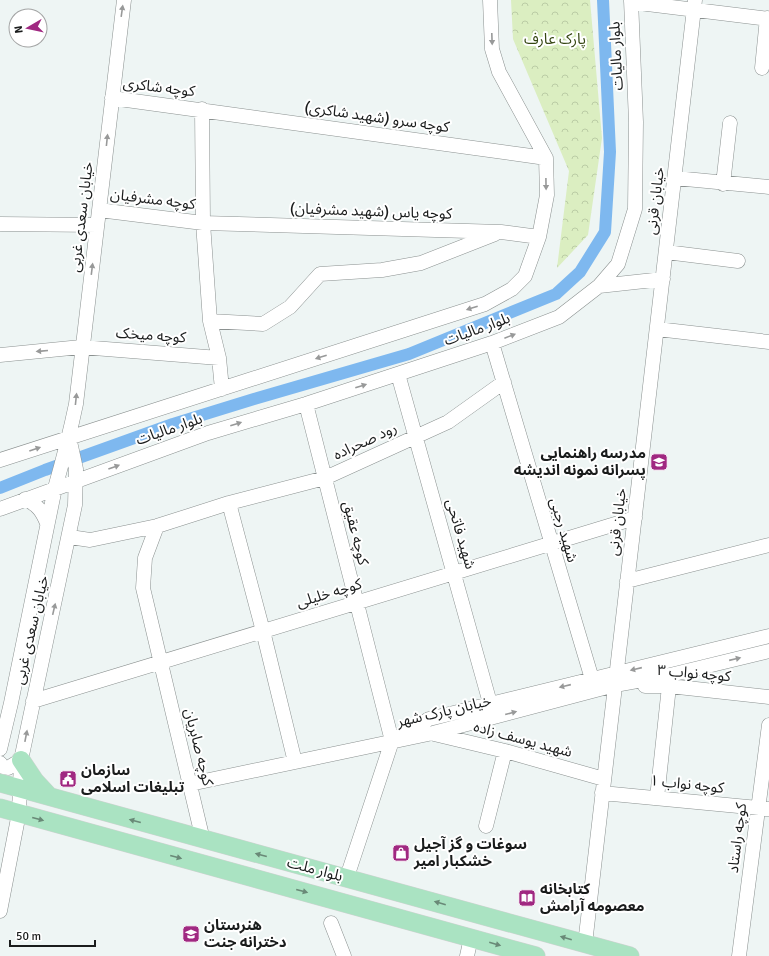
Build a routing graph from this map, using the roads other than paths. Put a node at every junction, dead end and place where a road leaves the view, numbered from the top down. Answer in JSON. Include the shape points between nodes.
{"nodes":[{"id":1,"x":124,"y":0,"type":"edge"},
{"id":2,"x":490,"y":0,"type":"edge"},
{"id":3,"x":631,"y":1,"type":"edge"},
{"id":4,"x":695,"y":5,"type":"edge"},
{"id":5,"x":768,"y":18,"type":"edge"},
{"id":6,"x":762,"y":68,"type":"dead end"},
{"id":7,"x":112,"y":98,"type":"junction"},
{"id":8,"x":202,"y":109,"type":"junction"},
{"id":9,"x":730,"y":123,"type":"dead end"},
{"id":10,"x":546,"y":158,"type":"junction"},
{"id":11,"x":674,"y":178,"type":"junction"},
{"id":12,"x":723,"y":184,"type":"junction"},
{"id":13,"x":769,"y":187,"type":"edge"},
{"id":14,"x":99,"y":210,"type":"junction"},
{"id":15,"x":203,"y":223,"type":"junction"},
{"id":16,"x":0,"y":224,"type":"edge"},
{"id":17,"x":97,"y":225,"type":"junction"},
{"id":18,"x":501,"y":232,"type":"junction"},
{"id":19,"x":539,"y":237,"type":"junction"},
{"id":20,"x":666,"y":252,"type":"junction"},
{"id":21,"x":738,"y":261,"type":"dead end"},
{"id":22,"x":663,"y":279,"type":"junction"},
{"id":23,"x":599,"y":286,"type":"junction"},
{"id":24,"x":210,"y":321,"type":"junction"},
{"id":25,"x":657,"y":328,"type":"junction"},
{"id":26,"x":769,"y":342,"type":"edge"},
{"id":27,"x":492,"y":343,"type":"junction"},
{"id":28,"x":81,"y":347,"type":"junction"},
{"id":29,"x":0,"y":355,"type":"edge"},
{"id":30,"x":219,"y":358,"type":"junction"},
{"id":31,"x":398,"y":374,"type":"junction"},
{"id":32,"x":504,"y":382,"type":"junction"},
{"id":33,"x":222,"y":388,"type":"junction"},
{"id":34,"x":306,"y":404,"type":"junction"},
{"id":35,"x":416,"y":436,"type":"junction"},
{"id":36,"x":69,"y":437,"type":"junction"},
{"id":37,"x":68,"y":454,"type":"junction"},
{"id":38,"x":0,"y":460,"type":"edge"},
{"id":39,"x":76,"y":475,"type":"junction"},
{"id":40,"x":325,"y":478,"type":"junction"},
{"id":41,"x":56,"y":482,"type":"junction"},
{"id":42,"x":25,"y":500,"type":"junction"},
{"id":43,"x":229,"y":503,"type":"junction"},
{"id":44,"x":0,"y":509,"type":"edge"},
{"id":45,"x":635,"y":518,"type":"junction"},
{"id":46,"x":47,"y":523,"type":"junction"},
{"id":47,"x":157,"y":526,"type":"junction"},
{"id":48,"x":70,"y":537,"type":"junction"},
{"id":49,"x":550,"y":544,"type":"junction"},
{"id":50,"x":769,"y":545,"type":"edge"},
{"id":51,"x":454,"y":573,"type":"junction"},
{"id":52,"x":627,"y":581,"type":"junction"},
{"id":53,"x":356,"y":603,"type":"junction"},
{"id":54,"x":263,"y":631,"type":"junction"},
{"id":55,"x":769,"y":636,"type":"edge"},
{"id":56,"x":769,"y":651,"type":"edge"},
{"id":57,"x":161,"y":662,"type":"junction"},
{"id":58,"x":616,"y":679,"type":"junction"},
{"id":59,"x":592,"y":680,"type":"junction"},
{"id":60,"x":670,"y":680,"type":"junction"},
{"id":61,"x":769,"y":697,"type":"edge"},
{"id":62,"x":33,"y":701,"type":"junction"},
{"id":63,"x":490,"y":703,"type":"junction"},
{"id":64,"x":769,"y":725,"type":"edge"},
{"id":65,"x":433,"y":733,"type":"junction"},
{"id":66,"x":392,"y":741,"type":"junction"},
{"id":67,"x":0,"y":749,"type":"edge"},
{"id":68,"x":505,"y":751,"type":"junction"},
{"id":69,"x":21,"y":760,"type":"junction"},
{"id":70,"x":295,"y":762,"type":"junction"},
{"id":71,"x":0,"y":763,"type":"edge"},
{"id":72,"x":0,"y":783,"type":"edge"},
{"id":73,"x":190,"y":784,"type":"junction"},
{"id":74,"x":603,"y":786,"type":"junction"},
{"id":75,"x":20,"y":788,"type":"junction"},
{"id":76,"x":51,"y":798,"type":"junction"},
{"id":77,"x":657,"y":798,"type":"junction"},
{"id":78,"x":0,"y":808,"type":"edge"},
{"id":79,"x":764,"y":809,"type":"edge"},
{"id":80,"x":19,"y":813,"type":"junction"},
{"id":81,"x":486,"y":826,"type":"dead end"},
{"id":82,"x":16,"y":836,"type":"junction"},
{"id":83,"x":203,"y":840,"type":"junction"},
{"id":84,"x":347,"y":877,"type":"junction"},
{"id":85,"x":0,"y":911,"type":"edge"},
{"id":86,"x":332,"y":923,"type":"dead end"},
{"id":87,"x":471,"y":938,"type":"junction"},
{"id":88,"x":585,"y":944,"type":"junction"},
{"id":89,"x":529,"y":955,"type":"edge"},
{"id":90,"x":344,"y":956,"type":"edge"},
{"id":91,"x":467,"y":956,"type":"edge"},
{"id":92,"x":630,"y":956,"type":"edge"},
{"id":93,"x":739,"y":956,"type":"edge"}],
"edges":[{"from":7,"to":1,"type":"street","name":"خیابان سعدی غربی","one_way":true},
{"from":2,"to":10,"type":"street","name":"بلوار مالیات","one_way":true,"via":[[492,49],[499,72]]},
{"from":3,"to":4,"type":"street"},
{"from":3,"to":23,"type":"street","name":"بلوار مالیات","via":[[636,122],[635,209],[618,264]]},
{"from":4,"to":5,"type":"street"},
{"from":4,"to":11,"type":"street","name":"خیابان قرنی"},
{"from":5,"to":6,"type":"street"},
{"from":7,"to":8,"type":"street","name":"کوچه شاکری"},
{"from":14,"to":7,"type":"street","name":"خیابان سعدی غربی","one_way":true},
{"from":8,"to":10,"type":"street","name":"کوچه سرو (شهید شاکری)"},
{"from":8,"to":15,"type":"street"},
{"from":9,"to":12,"type":"street"},
{"from":10,"to":19,"type":"street","name":"بلوار مالیات","one_way":true,"via":[[546,195]]},
{"from":11,"to":12,"type":"street"},
{"from":11,"to":20,"type":"street","name":"خیابان قرنی"},
{"from":12,"to":13,"type":"street"},
{"from":14,"to":15,"type":"street","name":"کوچه مشرفیان"},
{"from":14,"to":17,"type":"street","name":"خیابان سعدی غربی"},
{"from":15,"to":18,"type":"street","name":"کوچه یاس (شهید مشرفیان)"},
{"from":15,"to":24,"type":"street"},
{"from":16,"to":17,"type":"street"},
{"from":28,"to":17,"type":"street","name":"خیابان سعدی غربی","one_way":true},
{"from":18,"to":19,"type":"street","name":"کوچه یاس (شهید مشرفیان)"},
{"from":18,"to":24,"type":"street","via":[[421,263],[382,270],[320,274],[290,307],[263,324]]},
{"from":19,"to":33,"type":"street","name":"بلوار مالیات","one_way":true,"via":[[525,276],[512,289],[485,304]]},
{"from":20,"to":21,"type":"street"},
{"from":20,"to":22,"type":"street","name":"خیابان قرنی"},
{"from":22,"to":23,"type":"street"},
{"from":22,"to":25,"type":"street","name":"خیابان قرنی"},
{"from":27,"to":23,"type":"street","name":"بلوار مالیات","one_way":true,"via":[[559,317]]},
{"from":24,"to":30,"type":"street"},
{"from":25,"to":26,"type":"street"},
{"from":25,"to":45,"type":"street","name":"خیابان قرنی"},
{"from":27,"to":31,"type":"street","name":"بلوار مالیات"},
{"from":27,"to":32,"type":"street","name":"شهید رجبی"},
{"from":28,"to":29,"type":"street","name":"کوچه میخک","one_way":true},
{"from":28,"to":30,"type":"street","name":"کوچه میخک"},
{"from":36,"to":28,"type":"street","name":"خیابان سعدی غربی","one_way":true,"via":[[76,404]]},
{"from":30,"to":33,"type":"street"},
{"from":34,"to":31,"type":"street","name":"بلوار مالیات","one_way":true},
{"from":31,"to":35,"type":"street","name":"شهید فاتحی"},
{"from":32,"to":35,"type":"street","name":"رود صحراده","via":[[448,422]]},
{"from":32,"to":49,"type":"street","name":"شهید رجبی"},
{"from":33,"to":36,"type":"street","name":"بلوار مالیات"},
{"from":39,"to":34,"type":"street","name":"بلوار مالیات","one_way":true},
{"from":34,"to":40,"type":"street","name":"کوچه عقیق"},
{"from":35,"to":40,"type":"street","name":"رود صحراده"},
{"from":35,"to":51,"type":"street","name":"شهید فاتحی"},
{"from":36,"to":37,"type":"street","name":"خیابان سعدی غربی"},
{"from":38,"to":36,"type":"street","name":"بلوار مالیات","one_way":true},
{"from":37,"to":39,"type":"street","name":"خیابان سعدی غربی"},
{"from":37,"to":41,"type":"street","name":"خیابان سعدی غربی"},
{"from":39,"to":41,"type":"street","name":"بلوار مالیات"},
{"from":39,"to":48,"type":"street","name":"خیابان سعدی غربی"},
{"from":40,"to":43,"type":"street","name":"رود صحراده"},
{"from":40,"to":53,"type":"street","name":"کوچه عقیق"},
{"from":41,"to":42,"type":"street"},
{"from":41,"to":46,"type":"street","name":"خیابان سعدی غربی"},
{"from":42,"to":44,"type":"street"},
{"from":42,"to":46,"type":"street","via":[[41,509]]},
{"from":43,"to":47,"type":"street","name":"رود صحراده"},
{"from":43,"to":54,"type":"street"},
{"from":45,"to":49,"type":"street","name":"کوچه خلیلی"},
{"from":45,"to":52,"type":"street","name":"خیابان قرنی"},
{"from":46,"to":67,"type":"street","name":"خیابان سعدی غربی"},
{"from":47,"to":48,"type":"street","name":"رود صحراده","via":[[90,540]]},
{"from":47,"to":57,"type":"street","name":"کوچه صابریان","via":[[145,558],[143,588]]},
{"from":62,"to":48,"type":"street","name":"خیابان سعدی غربی","one_way":true},
{"from":49,"to":51,"type":"street","name":"کوچه خلیلی"},
{"from":49,"to":59,"type":"street","name":"شهید رجبی"},
{"from":50,"to":52,"type":"street"},
{"from":51,"to":53,"type":"street","name":"کوچه خلیلی"},
{"from":51,"to":63,"type":"street","name":"شهید فاتحی"},
{"from":52,"to":58,"type":"street","name":"خیابان قرنی"},
{"from":53,"to":54,"type":"street","name":"کوچه خلیلی"},
{"from":53,"to":66,"type":"street","name":"کوچه عقیق"},
{"from":54,"to":57,"type":"street","name":"کوچه خلیلی"},
{"from":54,"to":70,"type":"street"},
{"from":55,"to":58,"type":"street","name":"خیابان پارک شهر","one_way":true},
{"from":60,"to":56,"type":"street","one_way":true},
{"from":57,"to":62,"type":"street","name":"کوچه خلیلی"},
{"from":57,"to":73,"type":"street","name":"کوچه صابریان"},
{"from":58,"to":59,"type":"street","name":"خیابان پارک شهر"},
{"from":58,"to":60,"type":"street","name":"کوچه نواب ۳"},
{"from":65,"to":58,"type":"street","name":"خیابان پارک شهر","one_way":true},
{"from":58,"to":74,"type":"street","name":"خیابان قرنی"},
{"from":59,"to":63,"type":"street","name":"خیابان پارک شهر","one_way":true},
{"from":60,"to":61,"type":"street","name":"کوچه نواب ۳"},
{"from":60,"to":77,"type":"street"},
{"from":69,"to":62,"type":"street","name":"خیابان سعدی غربی","one_way":true},
{"from":63,"to":66,"type":"street","name":"خیابان پارک شهر","via":[[429,719]]},
{"from":64,"to":79,"type":"street","name":"کوچه راستاد"},
{"from":65,"to":66,"type":"street","name":"خیابان پارک شهر"},
{"from":65,"to":68,"type":"street","name":"شهید یوسف زاده"},
{"from":66,"to":70,"type":"street"},
{"from":66,"to":84,"type":"street"},
{"from":68,"to":74,"type":"street","name":"شهید یوسف زاده"},
{"from":68,"to":81,"type":"street"},
{"from":69,"to":71,"type":"street","via":[[8,768]]},
{"from":69,"to":75,"type":"street","name":"خیابان سعدی غربی"},
{"from":69,"to":76,"type":"main road","via":[[34,781]]},
{"from":70,"to":73,"type":"street"},
{"from":72,"to":75,"type":"main road","name":"بلوار ملت"},
{"from":73,"to":83,"type":"street","name":"کوچه صابریان"},
{"from":74,"to":77,"type":"street","name":"کوچه نواب ۱"},
{"from":74,"to":88,"type":"street","name":"خیابان قرنی"},
{"from":75,"to":76,"type":"main road","name":"بلوار ملت"},
{"from":75,"to":80,"type":"street","name":"خیابان سعدی غربی"},
{"from":83,"to":76,"type":"main road","name":"بلوار ملت","one_way":true},
{"from":77,"to":79,"type":"street","name":"کوچه نواب ۱"},
{"from":78,"to":80,"type":"main road","name":"بلوار ملت"},
{"from":78,"to":82,"type":"street"},
{"from":79,"to":93,"type":"street","name":"کوچه راستاد"},
{"from":80,"to":82,"type":"street","name":"خیابان سعدی غربی"},
{"from":80,"to":87,"type":"main road","name":"بلوار ملت","one_way":true},
{"from":82,"to":85,"type":"street","name":"خیابان سعدی غربی"},
{"from":84,"to":83,"type":"main road","name":"بلوار ملت","one_way":true},
{"from":88,"to":84,"type":"main road","name":"بلوار ملت","one_way":true},
{"from":86,"to":90,"type":"street"},
{"from":87,"to":89,"type":"main road","name":"بلوار ملت","one_way":true},
{"from":87,"to":91,"type":"street"},
{"from":88,"to":92,"type":"main road","name":"بلوار ملت"}]}
